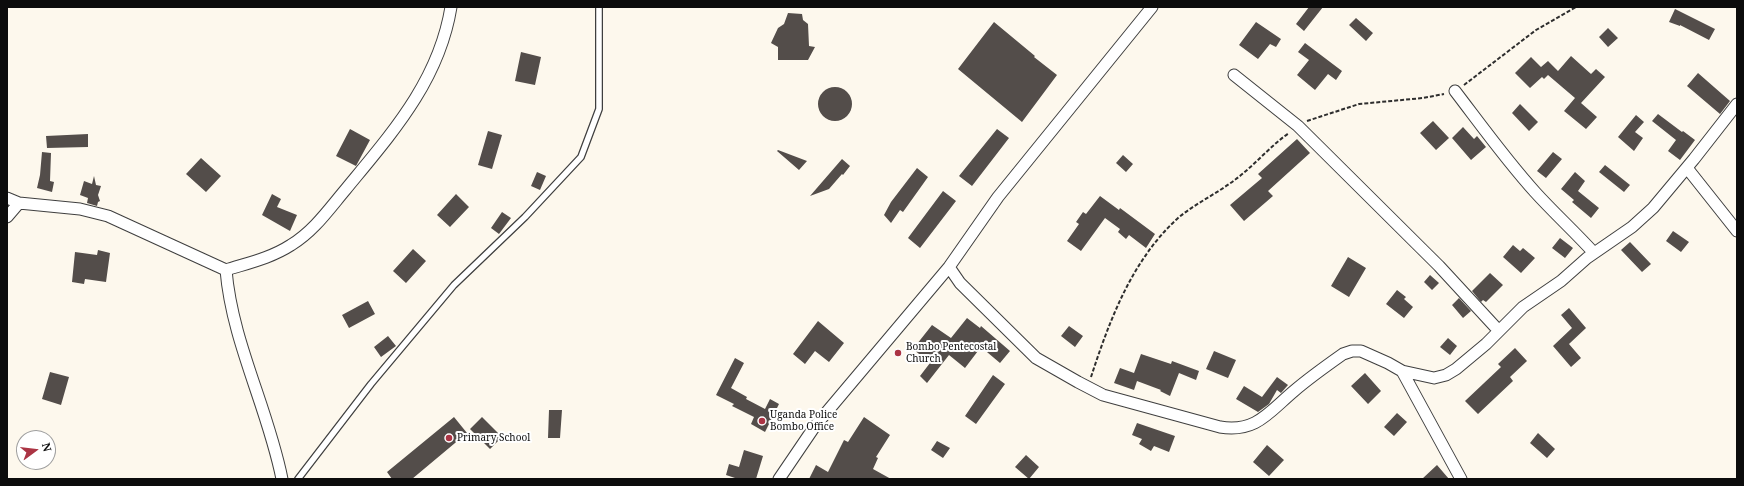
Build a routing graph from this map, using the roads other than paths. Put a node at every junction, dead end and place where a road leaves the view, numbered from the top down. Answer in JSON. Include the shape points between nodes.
{"nodes":[{"id":1,"x":451,"y":7,"type":"edge"},
{"id":2,"x":599,"y":7,"type":"edge"},
{"id":3,"x":1152,"y":7,"type":"edge"},
{"id":4,"x":1234,"y":75,"type":"dead end"},
{"id":5,"x":1455,"y":91,"type":"road end"},
{"id":6,"x":1737,"y":104,"type":"edge"},
{"id":7,"x":1686,"y":168,"type":"junction"},
{"id":8,"x":7,"y":198,"type":"edge"},
{"id":9,"x":19,"y":203,"type":"junction"},
{"id":10,"x":7,"y":217,"type":"edge"},
{"id":11,"x":1737,"y":232,"type":"edge"},
{"id":12,"x":1594,"y":253,"type":"junction"},
{"id":13,"x":949,"y":267,"type":"junction"},
{"id":14,"x":226,"y":270,"type":"junction"},
{"id":15,"x":1499,"y":331,"type":"junction"},
{"id":16,"x":1402,"y":372,"type":"junction"},
{"id":17,"x":282,"y":479,"type":"edge"},
{"id":18,"x":298,"y":479,"type":"edge"},
{"id":19,"x":779,"y":479,"type":"edge"},
{"id":20,"x":1461,"y":479,"type":"edge"}],
"edges":[{"from":1,"to":14,"type":"street","via":[[442,44],[431,72],[415,100],[394,131],[325,216],[292,245],[273,255]]},
{"from":2,"to":18,"type":"lane","via":[[599,109],[581,157],[525,217],[454,285],[371,384]]},
{"from":3,"to":13,"type":"street","via":[[998,197]]},
{"from":4,"to":15,"type":"street","via":[[1298,126],[1439,266]]},
{"from":5,"to":12,"type":"street","via":[[1499,150],[1535,192]]},
{"from":6,"to":7,"type":"street"},
{"from":7,"to":11,"type":"street"},
{"from":7,"to":12,"type":"street","via":[[1653,208],[1632,227]]},
{"from":8,"to":9,"type":"street"},
{"from":9,"to":10,"type":"street"},
{"from":9,"to":14,"type":"street","via":[[80,209],[108,216]]},
{"from":12,"to":15,"type":"street","via":[[1561,281],[1523,307]]},
{"from":13,"to":16,"type":"street","via":[[960,283],[1036,358],[1103,395],[1232,429],[1242,428],[1268,416],[1293,392],[1352,351],[1367,353]]},
{"from":13,"to":19,"type":"street","via":[[815,426]]},
{"from":14,"to":17,"type":"street","via":[[235,321]]},
{"from":15,"to":16,"type":"street","via":[[1446,375],[1434,378]]},
{"from":16,"to":20,"type":"street"}]}
